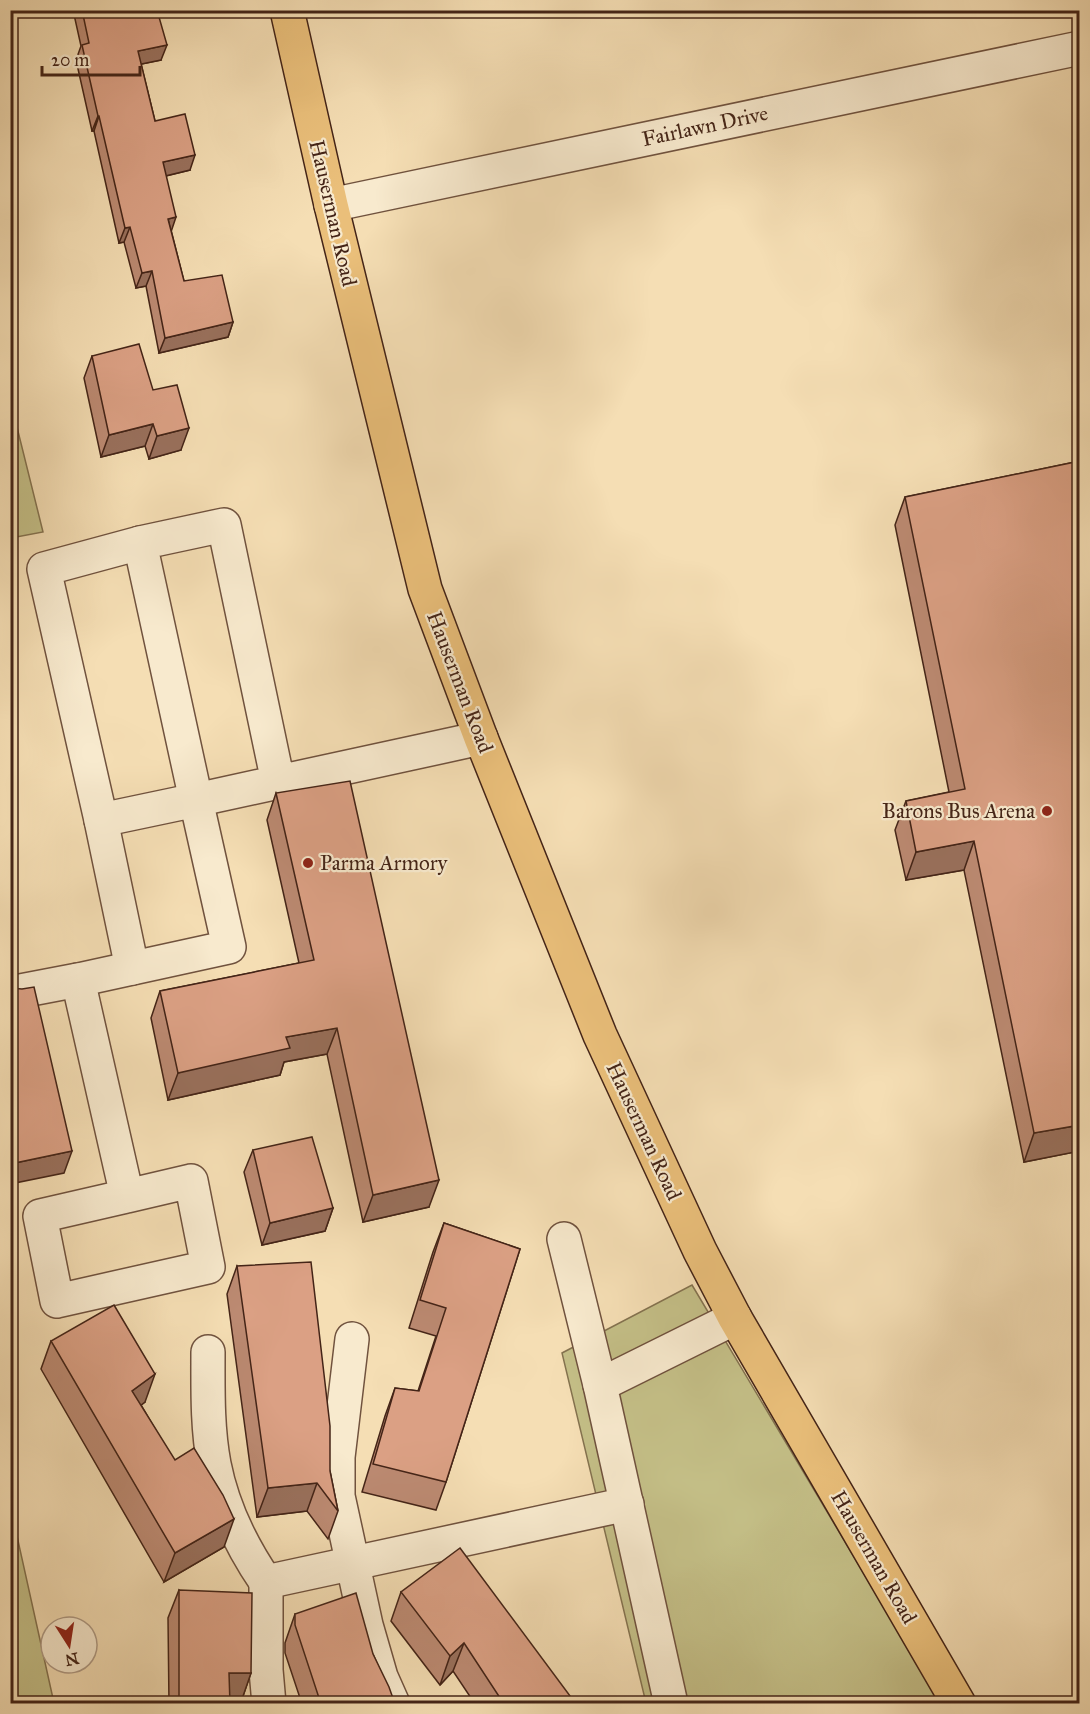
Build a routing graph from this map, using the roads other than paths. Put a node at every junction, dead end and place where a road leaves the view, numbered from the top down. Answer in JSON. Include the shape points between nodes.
{"nodes":[{"id":1,"x":287,"y":10,"type":"edge"},
{"id":2,"x":1080,"y":48,"type":"edge"},
{"id":3,"x":331,"y":205,"type":"junction"},
{"id":4,"x":140,"y":543,"type":"junction"},
{"id":5,"x":481,"y":738,"type":"junction"},
{"id":6,"x":278,"y":782,"type":"junction"},
{"id":7,"x":196,"y":800,"type":"junction"},
{"id":8,"x":101,"y":820,"type":"junction"},
{"id":9,"x":132,"y":968,"type":"junction"},
{"id":10,"x":78,"y":980,"type":"junction"},
{"id":11,"x":10,"y":993,"type":"edge"},
{"id":12,"x":127,"y":1196,"type":"junction"},
{"id":13,"x":564,"y":1239,"type":"dead end"},
{"id":14,"x":735,"y":1318,"type":"junction"},
{"id":15,"x":352,"y":1339,"type":"dead end"},
{"id":16,"x":208,"y":1352,"type":"dead end"},
{"id":17,"x":600,"y":1385,"type":"junction"},
{"id":18,"x":627,"y":1504,"type":"junction"},
{"id":19,"x":353,"y":1563,"type":"junction"},
{"id":20,"x":266,"y":1582,"type":"junction"},
{"id":21,"x":269,"y":1704,"type":"edge"},
{"id":22,"x":393,"y":1704,"type":"edge"},
{"id":23,"x":671,"y":1704,"type":"edge"},
{"id":24,"x":959,"y":1704,"type":"edge"}],
"edges":[{"from":1,"to":3,"type":"main road","name":"Hauserman Road"},
{"from":2,"to":3,"type":"street","name":"Fairlawn Drive"},
{"from":3,"to":5,"type":"main road","name":"Hauserman Road","via":[[425,589]]},
{"from":4,"to":6,"type":"street","via":[[224,525]]},
{"from":4,"to":7,"type":"street"},
{"from":4,"to":8,"type":"street","via":[[44,569]]},
{"from":5,"to":6,"type":"street"},
{"from":5,"to":14,"type":"main road","name":"Hauserman Road","via":[[600,1035]]},
{"from":6,"to":7,"type":"street"},
{"from":7,"to":8,"type":"street"},
{"from":7,"to":9,"type":"street","via":[[229,947]]},
{"from":8,"to":9,"type":"street"},
{"from":9,"to":10,"type":"street"},
{"from":10,"to":11,"type":"street"},
{"from":10,"to":12,"type":"street"},
{"from":12,"to":12,"type":"street","via":[[191,1181],[208,1267],[57,1301],[40,1216]]},
{"from":13,"to":17,"type":"street"},
{"from":14,"to":17,"type":"street"},
{"from":14,"to":24,"type":"main road","name":"Hauserman Road"},
{"from":15,"to":19,"type":"street","via":[[341,1428],[338,1496]]},
{"from":16,"to":20,"type":"street","via":[[214,1464],[236,1528]]},
{"from":17,"to":18,"type":"street"},
{"from":18,"to":19,"type":"street"},
{"from":18,"to":23,"type":"street"},
{"from":19,"to":20,"type":"street"},
{"from":19,"to":22,"type":"street","via":[[366,1625]]},
{"from":20,"to":21,"type":"street"}]}
